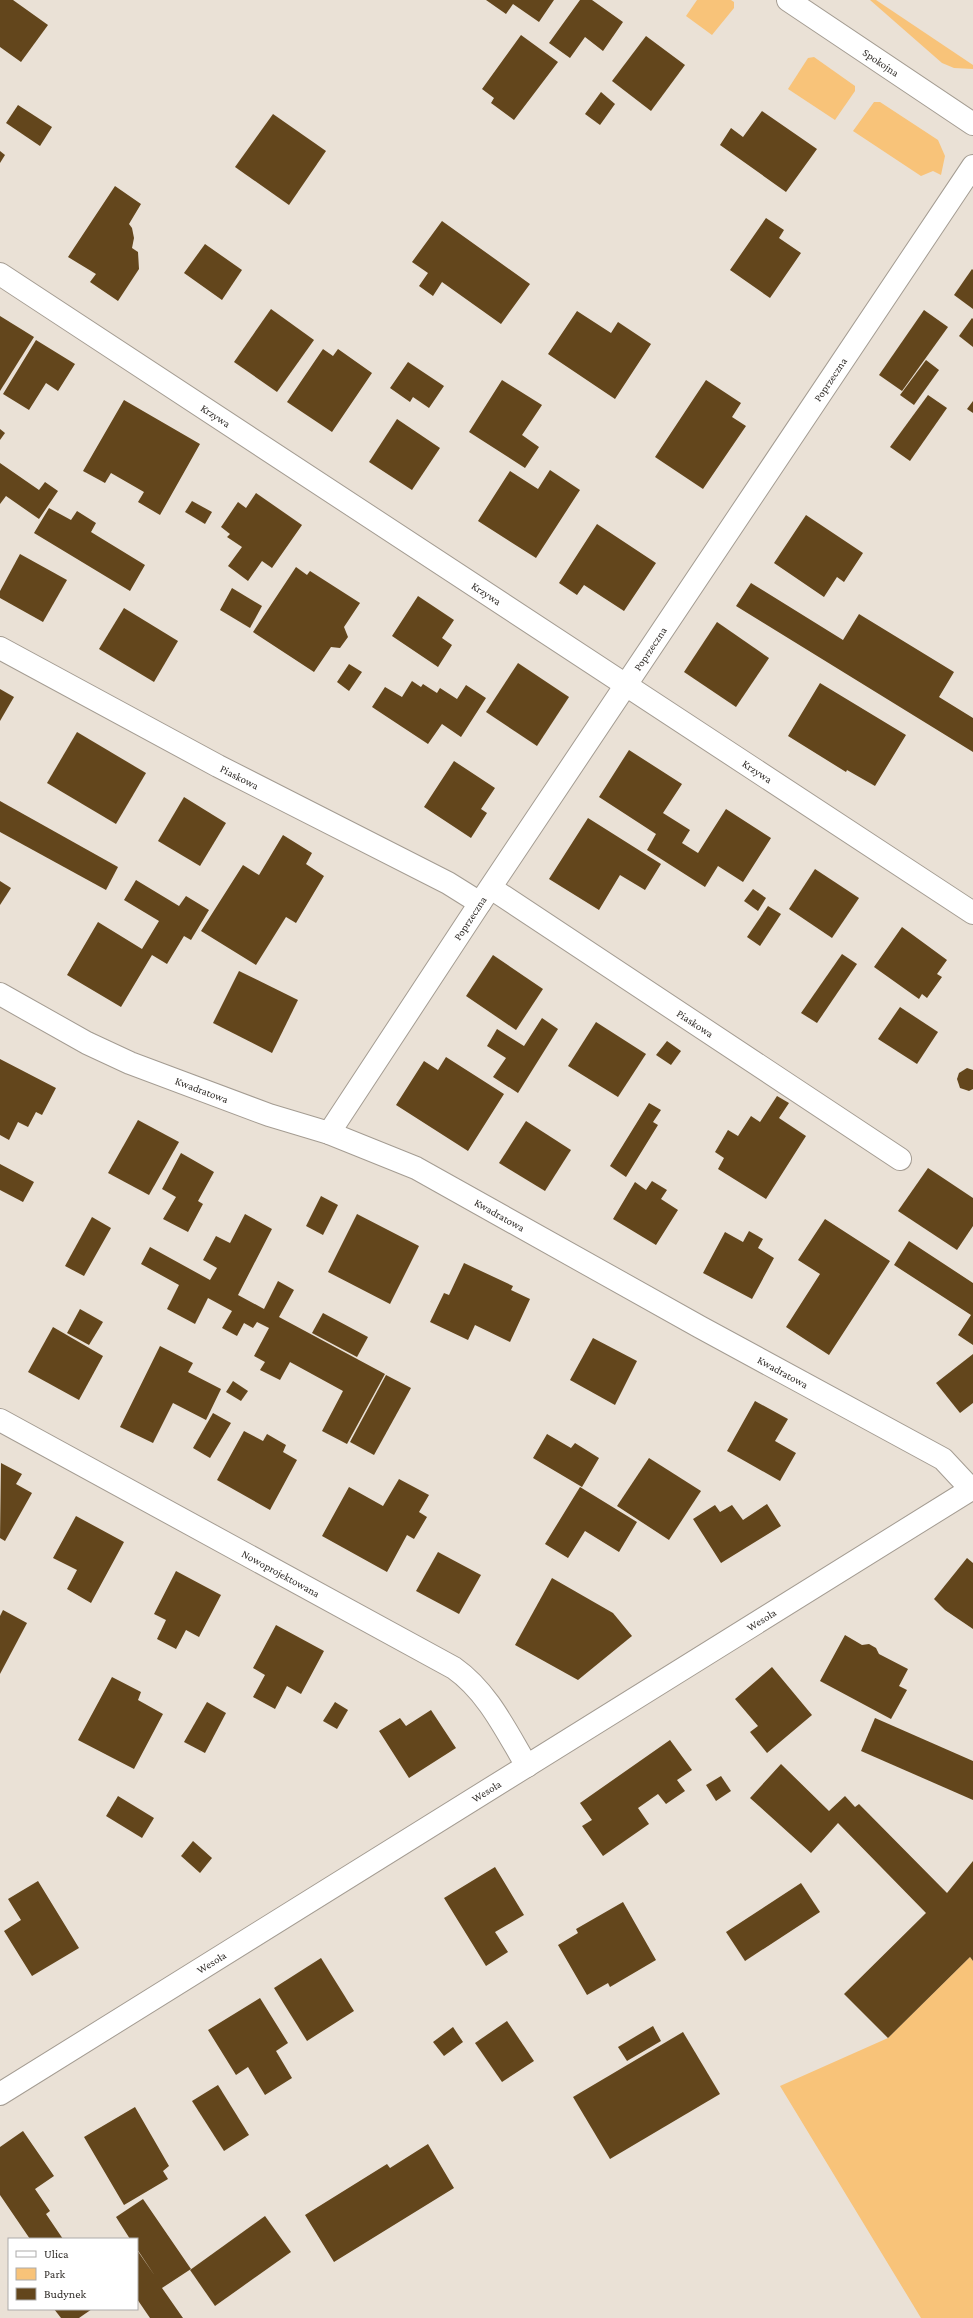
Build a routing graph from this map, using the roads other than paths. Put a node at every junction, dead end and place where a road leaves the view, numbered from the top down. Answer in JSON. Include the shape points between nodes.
{"nodes":[{"id":1,"x":788,"y":0,"type":"edge"},
{"id":2,"x":973,"y":124,"type":"edge"},
{"id":3,"x":973,"y":166,"type":"edge"},
{"id":4,"x":0,"y":274,"type":"edge"},
{"id":5,"x":0,"y":648,"type":"edge"},
{"id":6,"x":627,"y":685,"type":"junction"},
{"id":7,"x":485,"y":895,"type":"junction"},
{"id":8,"x":973,"y":913,"type":"edge"},
{"id":9,"x":0,"y":994,"type":"edge"},
{"id":10,"x":329,"y":1133,"type":"junction"},
{"id":11,"x":900,"y":1159,"type":"dead end"},
{"id":12,"x":0,"y":1420,"type":"edge"},
{"id":13,"x":972,"y":1488,"type":"edge"},
{"id":14,"x":527,"y":1766,"type":"junction"},
{"id":15,"x":0,"y":2094,"type":"edge"}],
"edges":[{"from":1,"to":2,"type":"street","name":"Spokojna"},
{"from":3,"to":6,"type":"street","name":"Poprzeczna"},
{"from":4,"to":6,"type":"street","name":"Krzywa"},
{"from":5,"to":7,"type":"street","name":"Piaskowa","via":[[218,766],[448,883]]},
{"from":6,"to":7,"type":"street","name":"Poprzeczna"},
{"from":6,"to":8,"type":"street","name":"Krzywa"},
{"from":7,"to":10,"type":"street","name":"Poprzeczna"},
{"from":7,"to":11,"type":"street","name":"Piaskowa"},
{"from":9,"to":10,"type":"street","name":"Kwadratowa","via":[[88,1043],[130,1063],[269,1115]]},
{"from":10,"to":13,"type":"street","name":"Kwadratowa","via":[[416,1168],[943,1459]]},
{"from":12,"to":14,"type":"street","name":"Nowoprojektowana","via":[[454,1668],[468,1678],[492,1706]]},
{"from":13,"to":14,"type":"street","name":"Wesoła"},
{"from":14,"to":15,"type":"street","name":"Wesoła"}]}
